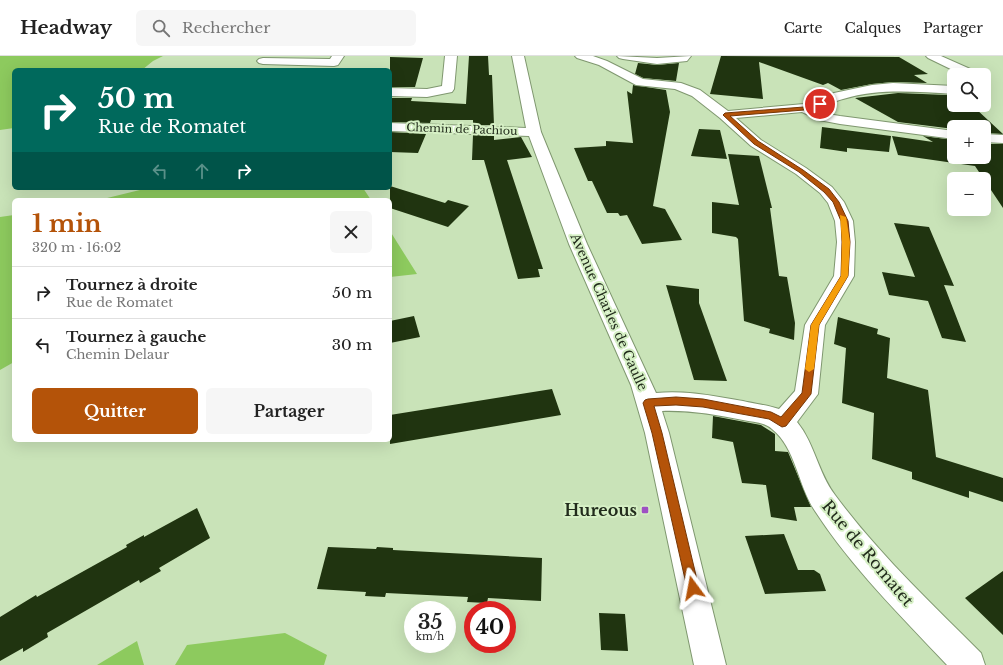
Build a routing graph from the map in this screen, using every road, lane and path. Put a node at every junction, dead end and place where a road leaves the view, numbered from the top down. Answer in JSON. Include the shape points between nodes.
{"nodes":[{"id":1,"x":451,"y":56,"type":"edge"},
{"id":2,"x":518,"y":56,"type":"edge"},
{"id":3,"x":586,"y":56,"type":"edge"},
{"id":4,"x":623,"y":56,"type":"edge"},
{"id":5,"x":685,"y":56,"type":"edge"},
{"id":6,"x":932,"y":56,"type":"edge"},
{"id":7,"x":266,"y":58,"type":"edge"},
{"id":8,"x":334,"y":63,"type":"edge"},
{"id":9,"x":257,"y":68,"type":"edge"},
{"id":10,"x":959,"y":68,"type":"edge"},
{"id":11,"x":947,"y":90,"type":"edge"},
{"id":12,"x":392,"y":92,"type":"edge"},
{"id":13,"x":804,"y":108,"type":"junction"},
{"id":14,"x":725,"y":115,"type":"junction"},
{"id":15,"x":392,"y":127,"type":"edge"},
{"id":16,"x":534,"y":132,"type":"junction"},
{"id":17,"x":947,"y":134,"type":"edge"},
{"id":18,"x":991,"y":138,"type":"edge"},
{"id":19,"x":1003,"y":139,"type":"edge"},
{"id":20,"x":648,"y":403,"type":"junction"},
{"id":21,"x":782,"y":423,"type":"junction"},
{"id":22,"x":710,"y":665,"type":"edge"},
{"id":23,"x":969,"y":665,"type":"edge"}],
"edges":[{"from":1,"to":12,"type":"street","via":[[448,89],[427,93]]},
{"from":2,"to":16,"type":"street","name":"Avenue Charles de Gaulle"},
{"from":3,"to":14,"type":"street","via":[[640,82],[677,86],[696,93]]},
{"from":4,"to":5,"type":"street","via":[[657,61],[682,59]]},
{"from":6,"to":10,"type":"street"},
{"from":7,"to":8,"type":"street"},
{"from":7,"to":9,"type":"street"},
{"from":11,"to":13,"type":"street","via":[[901,87],[872,89],[838,96]]},
{"from":13,"to":14,"type":"street"},
{"from":13,"to":17,"type":"street","via":[[824,117],[840,120]]},
{"from":14,"to":21,"type":"street","via":[[756,143],[826,190],[836,202],[844,221],[844,276],[815,325],[806,394]]},
{"from":15,"to":16,"type":"street","name":"Chemin de Pachiou"},
{"from":16,"to":20,"type":"street","name":"Avenue Charles de Gaulle","via":[[578,244],[634,366]]},
{"from":18,"to":19,"type":"street"},
{"from":20,"to":21,"type":"street","name":"Rue de Romatet","via":[[703,403],[771,416]]},
{"from":20,"to":22,"type":"street","name":"Avenue Charles de Gaulle"},
{"from":21,"to":23,"type":"street","name":"Rue de Romatet","via":[[794,438],[823,501],[875,565]]}]}
